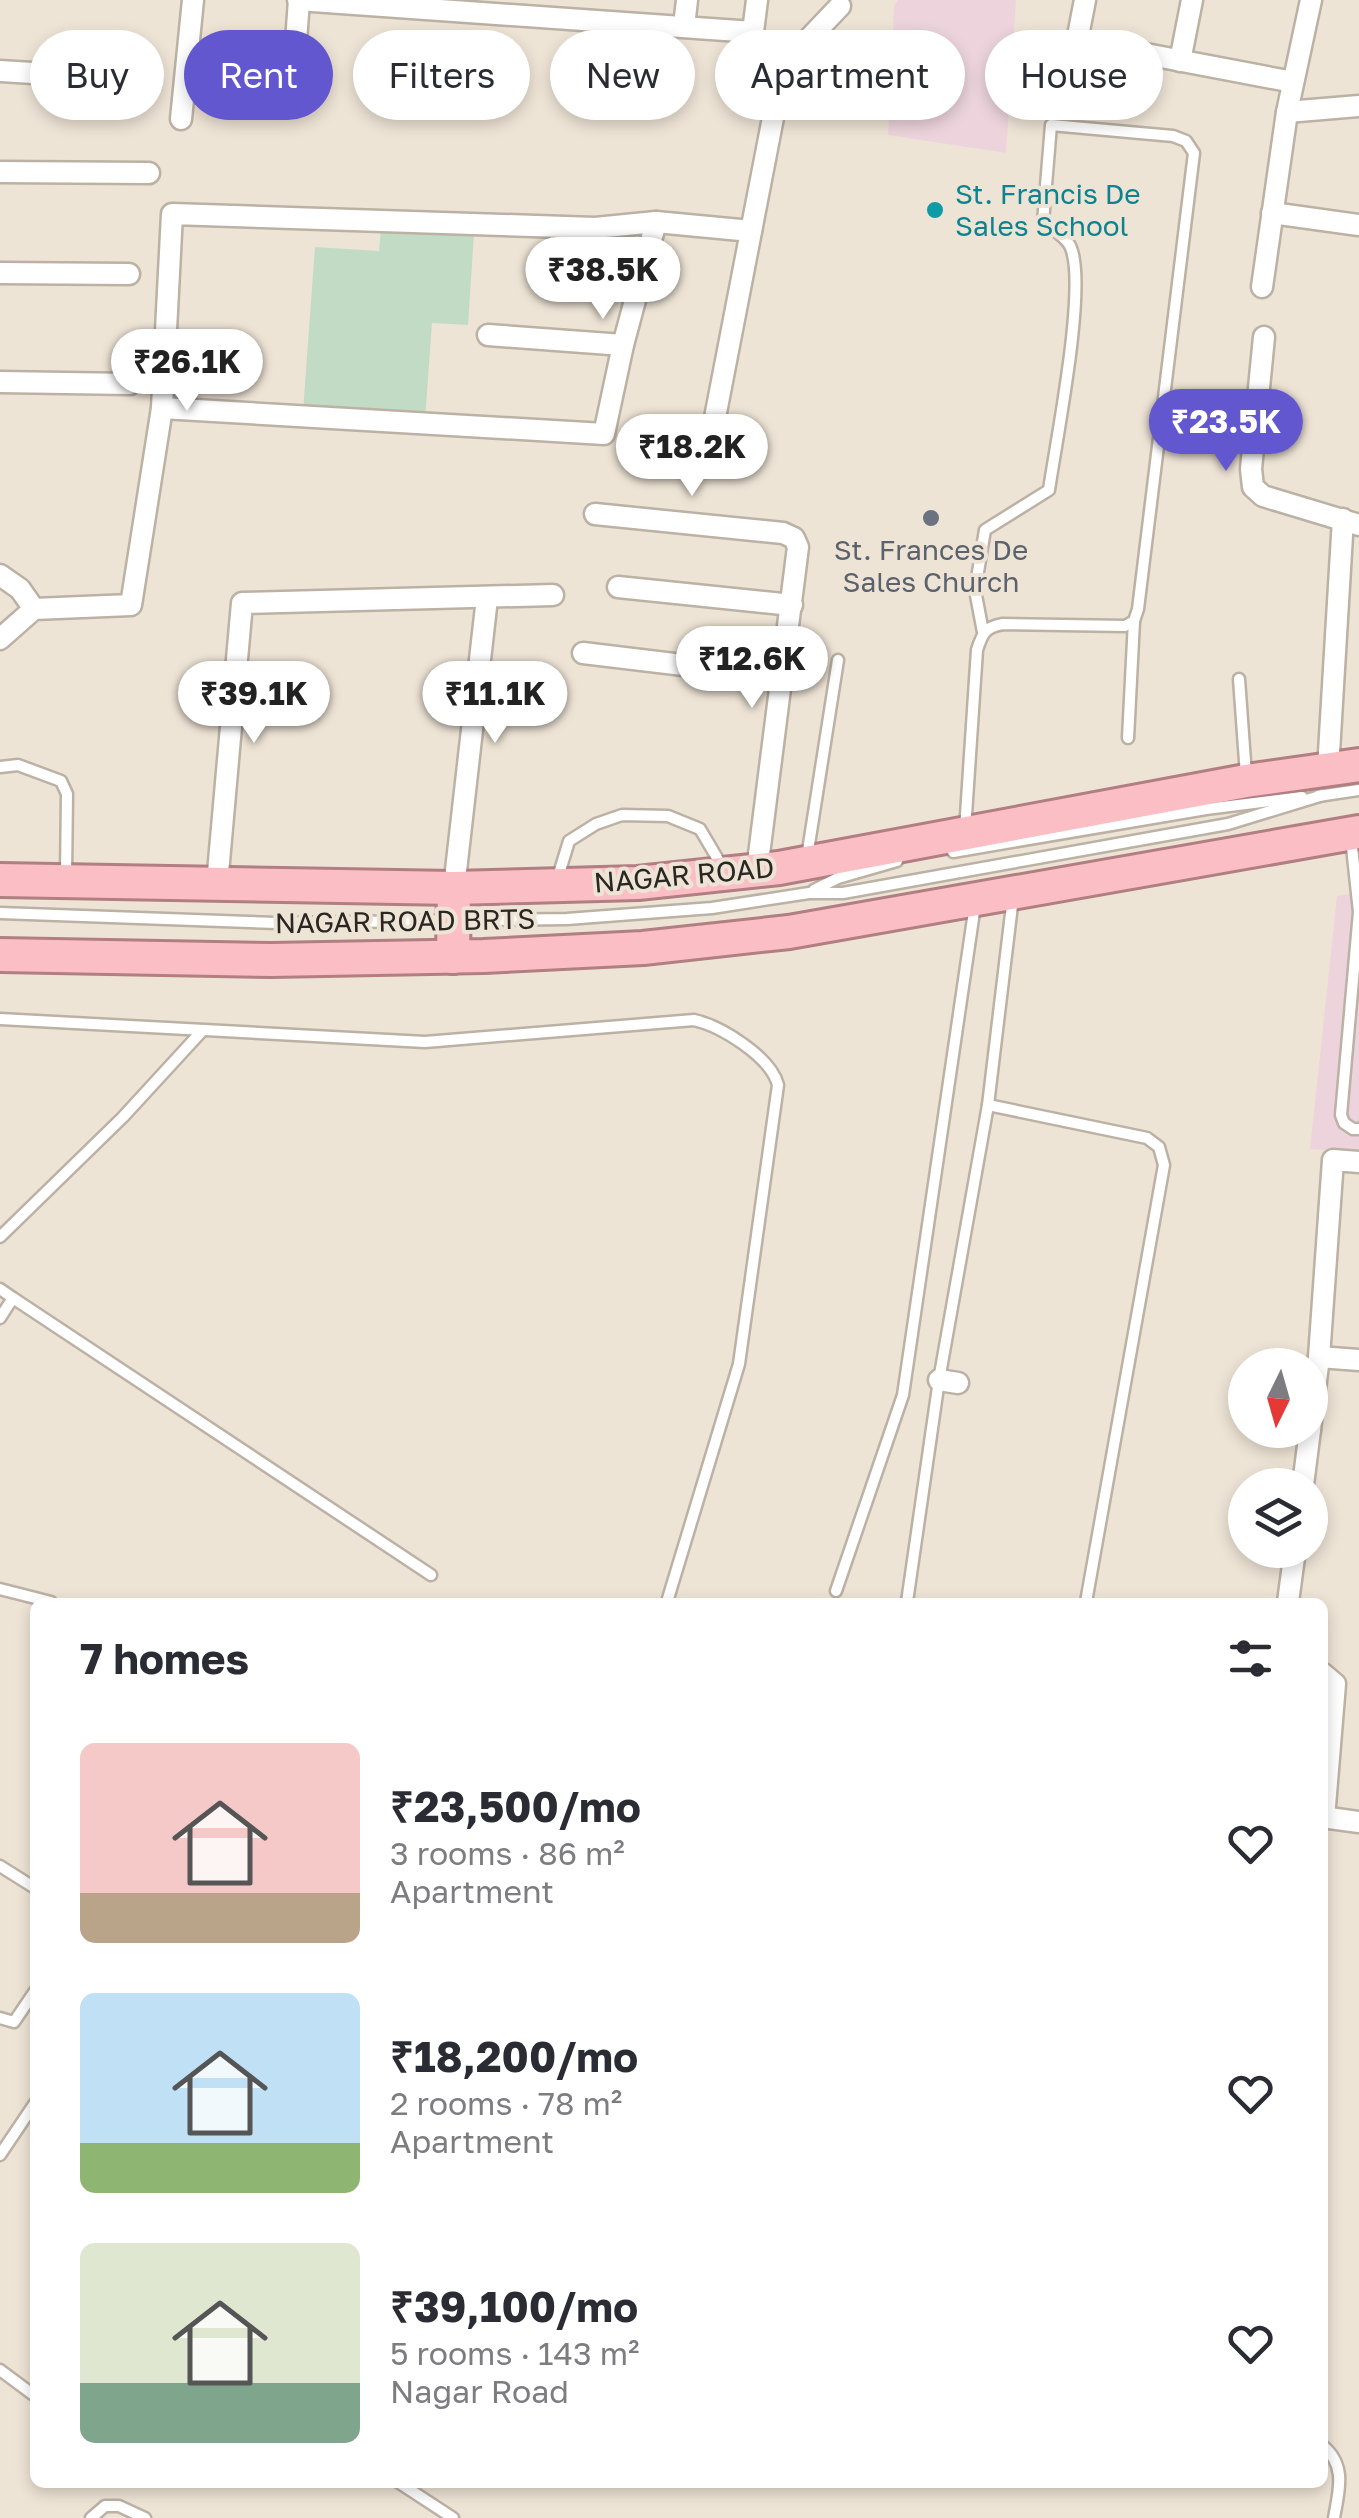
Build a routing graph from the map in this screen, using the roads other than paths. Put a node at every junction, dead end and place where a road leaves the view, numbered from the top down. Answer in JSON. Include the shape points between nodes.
{"nodes":[{"id":1,"x":192,"y":0,"type":"edge"},
{"id":2,"x":298,"y":0,"type":"edge"},
{"id":3,"x":686,"y":0,"type":"edge"},
{"id":4,"x":757,"y":0,"type":"edge"},
{"id":5,"x":1085,"y":0,"type":"edge"},
{"id":6,"x":1192,"y":0,"type":"edge"},
{"id":7,"x":1311,"y":0,"type":"edge"},
{"id":8,"x":354,"y":2,"type":"edge"},
{"id":9,"x":457,"y":6,"type":"edge"},
{"id":10,"x":840,"y":6,"type":"dead end"},
{"id":11,"x":570,"y":9,"type":"edge"},
{"id":12,"x":684,"y":26,"type":"junction"},
{"id":13,"x":296,"y":30,"type":"edge"},
{"id":14,"x":1180,"y":62,"type":"junction"},
{"id":15,"x":0,"y":71,"type":"edge"},
{"id":16,"x":30,"y":73,"type":"edge"},
{"id":17,"x":1294,"y":82,"type":"junction"},
{"id":18,"x":1359,"y":106,"type":"edge"},
{"id":19,"x":1287,"y":112,"type":"junction"},
{"id":20,"x":181,"y":119,"type":"dead end"},
{"id":21,"x":0,"y":172,"type":"edge"},
{"id":22,"x":149,"y":173,"type":"dead end"},
{"id":23,"x":1272,"y":214,"type":"junction"},
{"id":24,"x":656,"y":222,"type":"junction"},
{"id":25,"x":1359,"y":225,"type":"edge"},
{"id":26,"x":751,"y":231,"type":"junction"},
{"id":27,"x":0,"y":273,"type":"edge"},
{"id":28,"x":129,"y":274,"type":"dead end"},
{"id":29,"x":1262,"y":286,"type":"dead end"},
{"id":30,"x":488,"y":335,"type":"dead end"},
{"id":31,"x":1264,"y":337,"type":"dead end"},
{"id":32,"x":623,"y":345,"type":"junction"},
{"id":33,"x":0,"y":382,"type":"edge"},
{"id":34,"x":130,"y":384,"type":"dead end"},
{"id":35,"x":162,"y":408,"type":"junction"},
{"id":36,"x":707,"y":459,"type":"dead end"},
{"id":37,"x":595,"y":514,"type":"dead end"},
{"id":38,"x":1351,"y":522,"type":"edge"},
{"id":39,"x":0,"y":575,"type":"edge"},
{"id":40,"x":618,"y":587,"type":"dead end"},
{"id":41,"x":553,"y":595,"type":"dead end"},
{"id":42,"x":487,"y":598,"type":"junction"},
{"id":43,"x":792,"y":605,"type":"junction"},
{"id":44,"x":34,"y":609,"type":"junction"},
{"id":45,"x":1134,"y":621,"type":"junction"},
{"id":46,"x":982,"y":632,"type":"junction"},
{"id":47,"x":0,"y":638,"type":"edge"},
{"id":48,"x":583,"y":654,"type":"dead end"},
{"id":49,"x":838,"y":660,"type":"dead end"},
{"id":50,"x":783,"y":677,"type":"junction"},
{"id":51,"x":1239,"y":679,"type":"dead end"},
{"id":52,"x":1128,"y":738,"type":"dead end"},
{"id":53,"x":0,"y":767,"type":"edge"},
{"id":54,"x":1337,"y":777,"type":"edge"},
{"id":55,"x":1246,"y":781,"type":"junction"},
{"id":56,"x":1359,"y":790,"type":"edge"},
{"id":57,"x":1355,"y":832,"type":"edge"},
{"id":58,"x":956,"y":844,"type":"junction"},
{"id":59,"x":913,"y":859,"type":"dead end"},
{"id":60,"x":741,"y":872,"type":"junction"},
{"id":61,"x":807,"y":878,"type":"junction"},
{"id":62,"x":0,"y":880,"type":"edge"},
{"id":63,"x":66,"y":882,"type":"junction"},
{"id":64,"x":217,"y":884,"type":"junction"},
{"id":65,"x":556,"y":886,"type":"junction"},
{"id":66,"x":1014,"y":893,"type":"junction"},
{"id":67,"x":976,"y":900,"type":"junction"},
{"id":68,"x":453,"y":904,"type":"junction"},
{"id":69,"x":1359,"y":912,"type":"edge"},
{"id":70,"x":0,"y":913,"type":"edge"},
{"id":71,"x":0,"y":955,"type":"edge"},
{"id":72,"x":453,"y":957,"type":"junction"},
{"id":73,"x":0,"y":1020,"type":"edge"},
{"id":74,"x":202,"y":1031,"type":"junction"},
{"id":75,"x":988,"y":1105,"type":"junction"},
{"id":76,"x":1359,"y":1128,"type":"edge"},
{"id":77,"x":1359,"y":1162,"type":"edge"},
{"id":78,"x":0,"y":1237,"type":"edge"},
{"id":79,"x":0,"y":1289,"type":"edge"},
{"id":80,"x":13,"y":1298,"type":"junction"},
{"id":81,"x":0,"y":1318,"type":"edge"},
{"id":82,"x":1320,"y":1348,"type":"edge"},
{"id":83,"x":1328,"y":1358,"type":"edge"},
{"id":84,"x":1359,"y":1360,"type":"edge"},
{"id":85,"x":1293,"y":1568,"type":"edge"},
{"id":86,"x":432,"y":1574,"type":"dead end"},
{"id":87,"x":0,"y":1589,"type":"edge"},
{"id":88,"x":836,"y":1590,"type":"dead end"},
{"id":89,"x":35,"y":1598,"type":"edge"},
{"id":90,"x":668,"y":1598,"type":"edge"},
{"id":91,"x":908,"y":1598,"type":"edge"},
{"id":92,"x":1087,"y":1598,"type":"edge"},
{"id":93,"x":1289,"y":1598,"type":"edge"},
{"id":94,"x":1328,"y":1678,"type":"edge"},
{"id":95,"x":1328,"y":1766,"type":"edge"},
{"id":96,"x":1328,"y":1819,"type":"edge"},
{"id":97,"x":1359,"y":1822,"type":"edge"},
{"id":98,"x":0,"y":1866,"type":"edge"},
{"id":99,"x":30,"y":1885,"type":"edge"},
{"id":100,"x":30,"y":1999,"type":"edge"},
{"id":101,"x":0,"y":2018,"type":"edge"},
{"id":102,"x":30,"y":2110,"type":"edge"},
{"id":103,"x":0,"y":2155,"type":"edge"},
{"id":104,"x":0,"y":2370,"type":"edge"},
{"id":105,"x":30,"y":2392,"type":"edge"},
{"id":106,"x":1328,"y":2451,"type":"edge"},
{"id":107,"x":407,"y":2488,"type":"edge"},
{"id":108,"x":91,"y":2518,"type":"edge"},
{"id":109,"x":145,"y":2518,"type":"edge"},
{"id":110,"x":453,"y":2518,"type":"edge"},
{"id":111,"x":1334,"y":2518,"type":"edge"}],
"edges":[{"from":1,"to":20,"type":"street"},
{"from":2,"to":8,"type":"street"},
{"from":2,"to":13,"type":"street"},
{"from":3,"to":12,"type":"street"},
{"from":4,"to":12,"type":"street","via":[[753,32]]},
{"from":5,"to":14,"type":"street","via":[[1077,41]]},
{"from":6,"to":14,"type":"street"},
{"from":7,"to":17,"type":"street"},
{"from":8,"to":9,"type":"street"},
{"from":9,"to":11,"type":"street"},
{"from":10,"to":26,"type":"street","via":[[783,66]]},
{"from":11,"to":12,"type":"street"},
{"from":14,"to":17,"type":"street"},
{"from":15,"to":16,"type":"street"},
{"from":17,"to":19,"type":"street"},
{"from":18,"to":19,"type":"street"},
{"from":19,"to":23,"type":"street"},
{"from":21,"to":22,"type":"street"},
{"from":23,"to":25,"type":"street"},
{"from":23,"to":29,"type":"street"},
{"from":24,"to":26,"type":"street"},
{"from":24,"to":32,"type":"street"},
{"from":24,"to":35,"type":"street","via":[[595,228],[172,214]]},
{"from":26,"to":36,"type":"street"},
{"from":27,"to":28,"type":"street"},
{"from":30,"to":32,"type":"street"},
{"from":31,"to":38,"type":"street","via":[[1253,486],[1263,496]]},
{"from":32,"to":35,"type":"street","via":[[604,434]]},
{"from":33,"to":34,"type":"street"},
{"from":35,"to":44,"type":"street","via":[[131,606]]},
{"from":37,"to":43,"type":"street","via":[[794,538]]},
{"from":38,"to":54,"type":"street"},
{"from":39,"to":44,"type":"street"},
{"from":40,"to":43,"type":"street"},
{"from":41,"to":42,"type":"street"},
{"from":42,"to":64,"type":"street","via":[[242,603]]},
{"from":42,"to":68,"type":"street"},
{"from":43,"to":50,"type":"street"},
{"from":44,"to":47,"type":"street"},
{"from":45,"to":46,"type":"lane","via":[[1003,624]]},
{"from":45,"to":46,"type":"lane","via":[[1194,153],[1173,136],[1051,125],[1043,222],[1070,244],[1077,275],[1062,398],[1049,490],[985,530],[975,590]]},
{"from":45,"to":52,"type":"lane"},
{"from":46,"to":58,"type":"lane"},
{"from":48,"to":50,"type":"street"},
{"from":49,"to":61,"type":"lane"},
{"from":50,"to":60,"type":"street"},
{"from":51,"to":55,"type":"lane"},
{"from":53,"to":63,"type":"lane","via":[[18,766],[61,781],[67,794]]},
{"from":54,"to":55,"type":"highway","name":"NAGAR ROAD"},
{"from":54,"to":56,"type":"lane"},
{"from":54,"to":58,"type":"lane","via":[[1206,809]]},
{"from":54,"to":61,"type":"lane","via":[[1228,824],[843,892]]},
{"from":55,"to":58,"type":"highway","name":"NAGAR ROAD"},
{"from":57,"to":66,"type":"highway"},
{"from":57,"to":69,"type":"lane"},
{"from":58,"to":61,"type":"highway","name":"NAGAR ROAD"},
{"from":59,"to":61,"type":"lane","via":[[838,878]]},
{"from":60,"to":61,"type":"highway","name":"NAGAR ROAD"},
{"from":60,"to":65,"type":"highway","name":"NAGAR ROAD"},
{"from":60,"to":65,"type":"lane","via":[[700,829],[668,816],[622,816],[569,841]]},
{"from":61,"to":68,"type":"lane","name":"NAGAR ROAD BRTS","via":[[694,910],[567,919]]},
{"from":62,"to":63,"type":"highway","name":"NAGAR ROAD"},
{"from":63,"to":64,"type":"highway","name":"NAGAR ROAD"},
{"from":64,"to":68,"type":"highway","name":"NAGAR ROAD"},
{"from":65,"to":68,"type":"highway","name":"NAGAR ROAD"},
{"from":66,"to":67,"type":"highway"},
{"from":66,"to":75,"type":"lane"},
{"from":67,"to":72,"type":"highway","via":[[643,948]]},
{"from":67,"to":88,"type":"lane","via":[[903,1394]]},
{"from":68,"to":70,"type":"lane","name":"NAGAR ROAD BRTS","via":[[277,923]]},
{"from":68,"to":72,"type":"highway"},
{"from":69,"to":76,"type":"lane","via":[[1341,1114],[1344,1123]]},
{"from":71,"to":72,"type":"highway"},
{"from":73,"to":74,"type":"lane"},
{"from":74,"to":78,"type":"lane"},
{"from":74,"to":90,"type":"lane","via":[[425,1042],[694,1020],[722,1030],[775,1072],[739,1364]]},
{"from":75,"to":91,"type":"lane"},
{"from":75,"to":92,"type":"lane","via":[[1146,1138],[1160,1147],[1164,1164]]},
{"from":77,"to":82,"type":"street","via":[[1333,1160]]},
{"from":79,"to":80,"type":"lane"},
{"from":80,"to":81,"type":"lane"},
{"from":80,"to":86,"type":"lane"},
{"from":83,"to":84,"type":"street"},
{"from":85,"to":93,"type":"street"},
{"from":87,"to":89,"type":"lane"},
{"from":94,"to":95,"type":"street","via":[[1336,1684]]},
{"from":96,"to":97,"type":"street"},
{"from":98,"to":99,"type":"lane"},
{"from":100,"to":101,"type":"lane","via":[[14,2022]]},
{"from":102,"to":103,"type":"lane"},
{"from":104,"to":105,"type":"lane"},
{"from":106,"to":111,"type":"lane","via":[[1340,2471]]},
{"from":107,"to":110,"type":"lane"},
{"from":108,"to":109,"type":"lane","via":[[106,2506]]}]}
